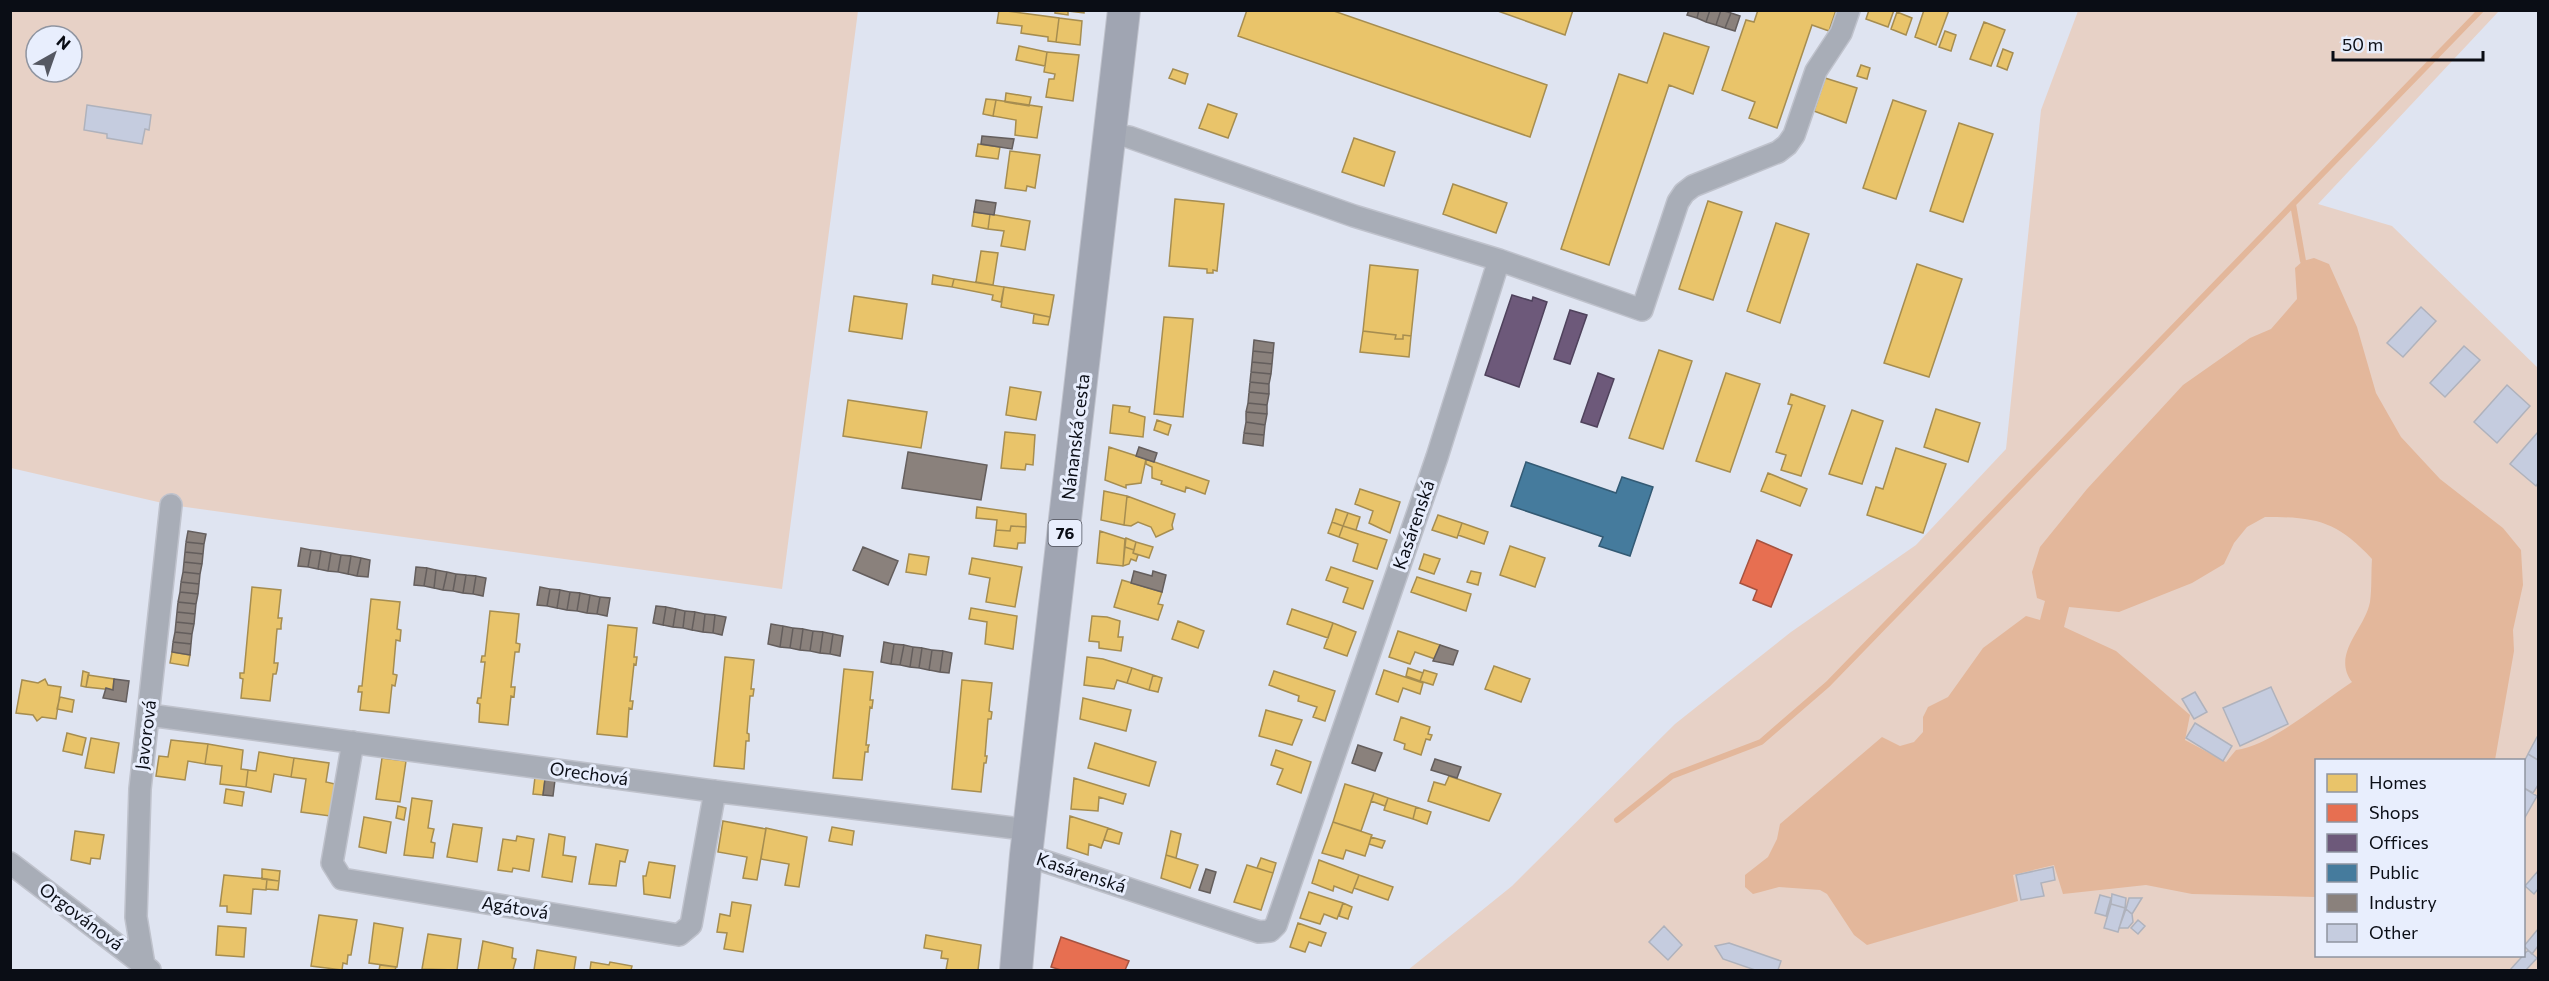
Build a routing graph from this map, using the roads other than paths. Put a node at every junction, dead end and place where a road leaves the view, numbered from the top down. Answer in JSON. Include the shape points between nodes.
{"nodes":[{"id":1,"x":1124,"y":10,"type":"edge"},
{"id":2,"x":1849,"y":10,"type":"edge"},
{"id":3,"x":1110,"y":134,"type":"junction"},
{"id":4,"x":1499,"y":260,"type":"junction"},
{"id":5,"x":171,"y":505,"type":"dead end"},
{"id":6,"x":149,"y":715,"type":"junction"},
{"id":7,"x":353,"y":742,"type":"junction"},
{"id":8,"x":715,"y":791,"type":"junction"},
{"id":9,"x":1028,"y":843,"type":"junction"},
{"id":10,"x":10,"y":863,"type":"edge"},
{"id":11,"x":148,"y":968,"type":"edge"},
{"id":12,"x":1016,"y":970,"type":"edge"}],
"edges":[{"from":1,"to":3,"type":"main road","name":"Nánanská cesta","number":"76"},
{"from":2,"to":4,"type":"street","via":[[1841,33],[1816,71],[1787,145],[1684,193],[1642,310]]},
{"from":3,"to":4,"type":"street"},
{"from":3,"to":9,"type":"main road","name":"Nánanská cesta","number":"76"},
{"from":4,"to":9,"type":"street","name":"Kasárenská","via":[[1437,457],[1276,925],[1270,931],[1259,932]]},
{"from":5,"to":6,"type":"street","name":"Javorová"},
{"from":6,"to":7,"type":"street","name":"Orechová"},
{"from":6,"to":11,"type":"street","name":"Javorová","via":[[140,789],[136,917]]},
{"from":7,"to":8,"type":"street","name":"Orechová"},
{"from":7,"to":8,"type":"street","name":"Agátová","via":[[332,863],[342,879],[679,935],[691,926]]},
{"from":8,"to":9,"type":"street","name":"Orechová"},
{"from":9,"to":12,"type":"main road","name":"Nánanská cesta","number":"76"},
{"from":10,"to":11,"type":"street","name":"Orgovánová"}]}
